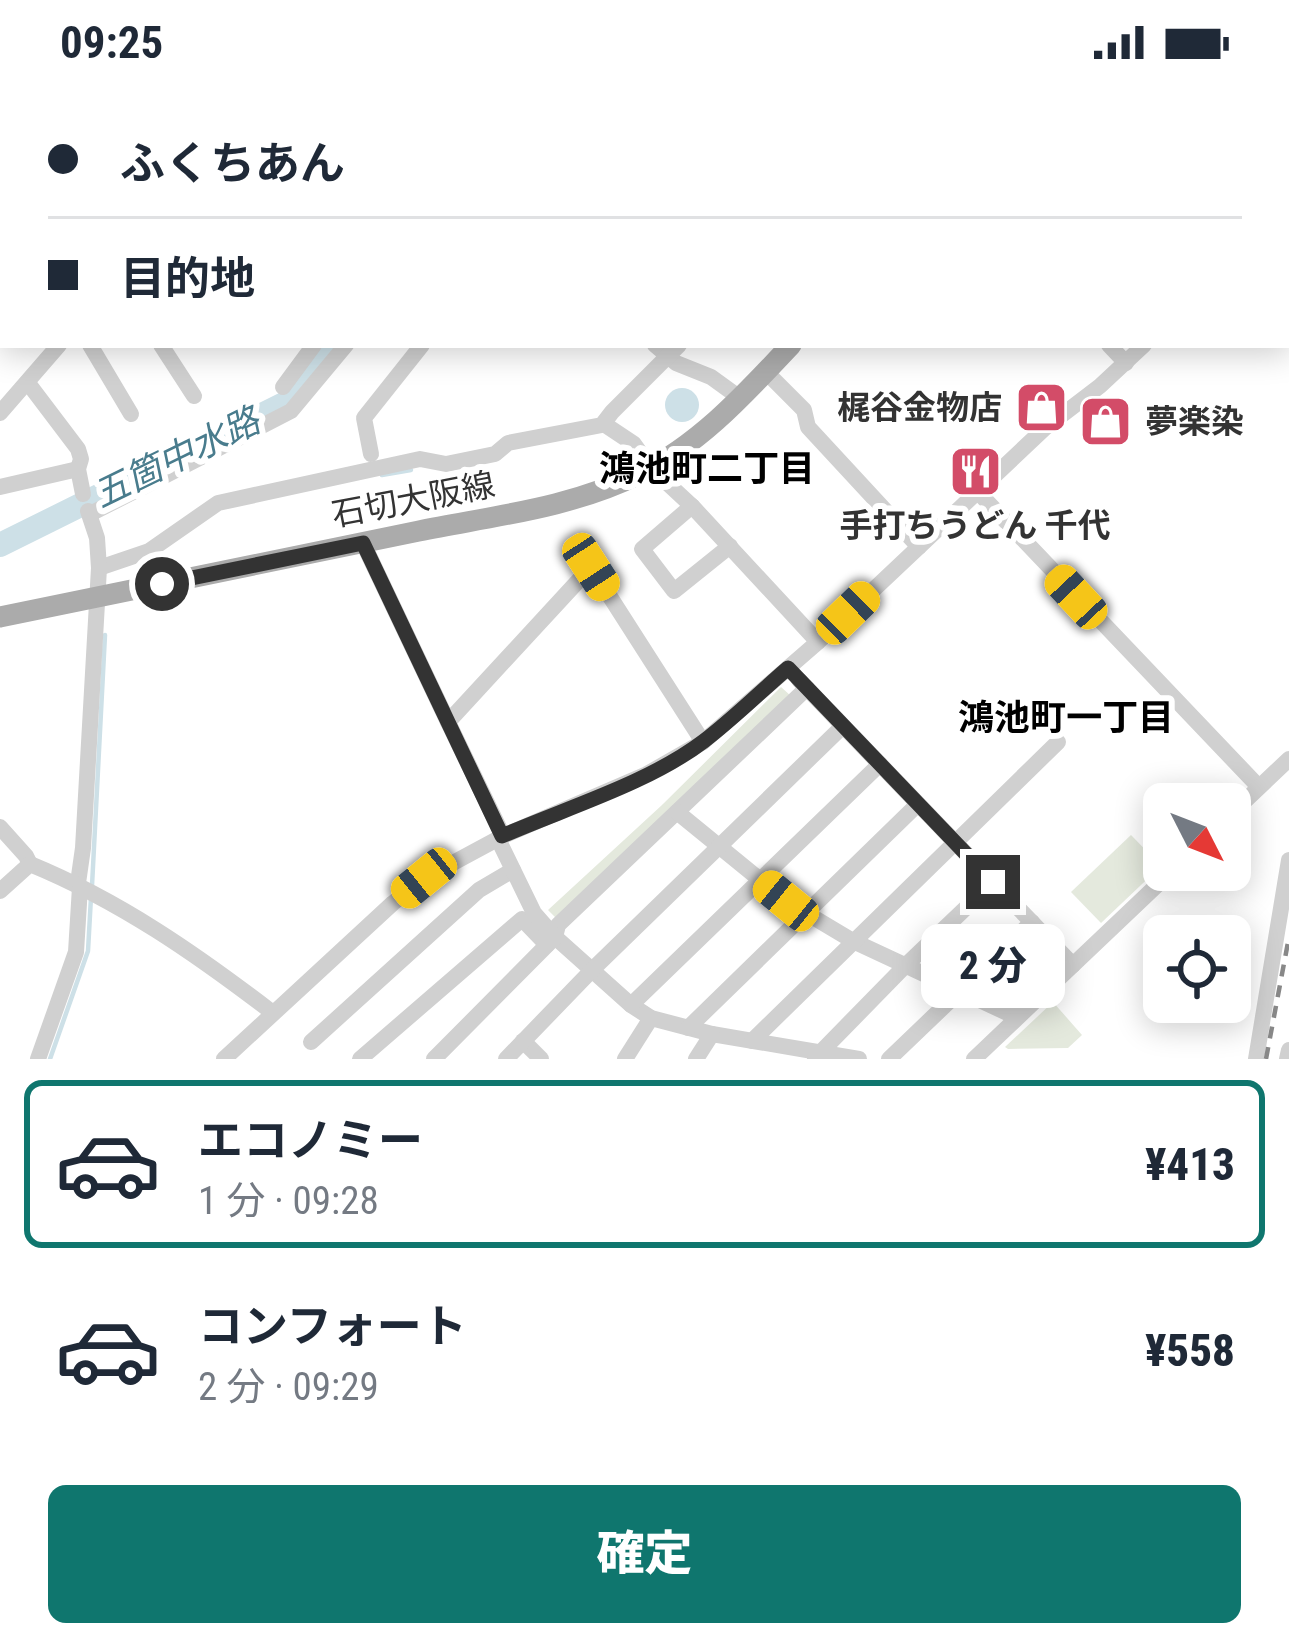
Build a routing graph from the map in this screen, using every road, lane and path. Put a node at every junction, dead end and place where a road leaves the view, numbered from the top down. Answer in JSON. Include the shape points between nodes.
{"nodes":[{"id":1,"x":57,"y":348,"type":"edge"},
{"id":2,"x":92,"y":348,"type":"edge"},
{"id":3,"x":163,"y":348,"type":"edge"},
{"id":4,"x":312,"y":348,"type":"edge"},
{"id":5,"x":344,"y":348,"type":"edge"},
{"id":6,"x":420,"y":348,"type":"edge"},
{"id":7,"x":667,"y":348,"type":"edge"},
{"id":8,"x":788,"y":348,"type":"edge"},
{"id":9,"x":1112,"y":348,"type":"edge"},
{"id":10,"x":1141,"y":348,"type":"edge"},
{"id":11,"x":1126,"y":363,"type":"junction"},
{"id":12,"x":766,"y":372,"type":"junction"},
{"id":13,"x":28,"y":383,"type":"junction"},
{"id":14,"x":283,"y":387,"type":"dead end"},
{"id":15,"x":194,"y":396,"type":"dead end"},
{"id":16,"x":740,"y":398,"type":"junction"},
{"id":17,"x":0,"y":413,"type":"edge"},
{"id":18,"x":131,"y":414,"type":"dead end"},
{"id":19,"x":604,"y":424,"type":"junction"},
{"id":20,"x":371,"y":454,"type":"dead end"},
{"id":21,"x":651,"y":468,"type":"junction"},
{"id":22,"x":78,"y":469,"type":"junction"},
{"id":23,"x":0,"y":487,"type":"edge"},
{"id":24,"x":976,"y":491,"type":"junction"},
{"id":25,"x":87,"y":506,"type":"junction"},
{"id":26,"x":692,"y":506,"type":"junction"},
{"id":27,"x":363,"y":543,"type":"junction"},
{"id":28,"x":730,"y":546,"type":"junction"},
{"id":29,"x":920,"y":547,"type":"junction"},
{"id":30,"x":99,"y":568,"type":"junction"},
{"id":31,"x":98,"y":597,"type":"junction"},
{"id":32,"x":0,"y":616,"type":"edge"},
{"id":33,"x":818,"y":642,"type":"junction"},
{"id":34,"x":788,"y":668,"type":"junction"},
{"id":35,"x":807,"y":688,"type":"junction"},
{"id":36,"x":448,"y":722,"type":"junction"},
{"id":37,"x":843,"y":726,"type":"junction"},
{"id":38,"x":703,"y":742,"type":"junction"},
{"id":39,"x":1058,"y":742,"type":"dead end"},
{"id":40,"x":1289,"y":759,"type":"edge"},
{"id":41,"x":880,"y":764,"type":"junction"},
{"id":42,"x":1259,"y":787,"type":"junction"},
{"id":43,"x":1251,"y":795,"type":"edge"},
{"id":44,"x":918,"y":804,"type":"junction"},
{"id":45,"x":677,"y":812,"type":"junction"},
{"id":46,"x":0,"y":827,"type":"edge"},
{"id":47,"x":500,"y":837,"type":"junction"},
{"id":48,"x":956,"y":843,"type":"junction"},
{"id":49,"x":718,"y":846,"type":"junction"},
{"id":50,"x":1289,"y":860,"type":"edge"},
{"id":51,"x":30,"y":864,"type":"junction"},
{"id":52,"x":513,"y":870,"type":"junction"},
{"id":53,"x":760,"y":880,"type":"junction"},
{"id":54,"x":993,"y":882,"type":"junction"},
{"id":55,"x":85,"y":889,"type":"junction"},
{"id":56,"x":0,"y":891,"type":"edge"},
{"id":57,"x":1151,"y":891,"type":"edge"},
{"id":58,"x":805,"y":912,"type":"junction"},
{"id":59,"x":1032,"y":922,"type":"junction"},
{"id":60,"x":551,"y":941,"type":"junction"},
{"id":61,"x":853,"y":941,"type":"junction"},
{"id":62,"x":1073,"y":965,"type":"junction"},
{"id":63,"x":905,"y":966,"type":"junction"},
{"id":64,"x":593,"y":969,"type":"junction"},
{"id":65,"x":959,"y":991,"type":"junction"},
{"id":66,"x":631,"y":1005,"type":"junction"},
{"id":67,"x":273,"y":1013,"type":"junction"},
{"id":68,"x":1016,"y":1017,"type":"junction"},
{"id":69,"x":650,"y":1018,"type":"junction"},
{"id":70,"x":688,"y":1028,"type":"junction"},
{"id":71,"x":712,"y":1034,"type":"junction"},
{"id":72,"x":523,"y":1041,"type":"junction"},
{"id":73,"x":310,"y":1042,"type":"dead end"},
{"id":74,"x":753,"y":1047,"type":"edge"},
{"id":75,"x":816,"y":1056,"type":"edge"},
{"id":76,"x":38,"y":1059,"type":"edge"},
{"id":77,"x":224,"y":1059,"type":"edge"},
{"id":78,"x":360,"y":1059,"type":"edge"},
{"id":79,"x":434,"y":1059,"type":"edge"},
{"id":80,"x":506,"y":1059,"type":"edge"},
{"id":81,"x":541,"y":1059,"type":"edge"},
{"id":82,"x":626,"y":1059,"type":"edge"},
{"id":83,"x":696,"y":1059,"type":"edge"},
{"id":84,"x":859,"y":1059,"type":"edge"},
{"id":85,"x":889,"y":1059,"type":"edge"},
{"id":86,"x":975,"y":1059,"type":"edge"},
{"id":87,"x":997,"y":1059,"type":"edge"},
{"id":88,"x":1256,"y":1059,"type":"edge"}],
"edges":[{"from":1,"to":13,"type":"street"},
{"from":2,"to":18,"type":"street"},
{"from":3,"to":15,"type":"street"},
{"from":4,"to":14,"type":"street"},
{"from":5,"to":25,"type":"street","via":[[291,411]]},
{"from":6,"to":20,"type":"street","via":[[364,418]]},
{"from":7,"to":16,"type":"street","via":[[676,363]]},
{"from":7,"to":19,"type":"street"},
{"from":8,"to":12,"type":"main road","name":"石切大阪線"},
{"from":9,"to":11,"type":"street"},
{"from":10,"to":11,"type":"street"},
{"from":11,"to":24,"type":"street"},
{"from":12,"to":16,"type":"main road","name":"石切大阪線"},
{"from":12,"to":29,"type":"street"},
{"from":13,"to":17,"type":"street"},
{"from":13,"to":22,"type":"street","via":[[77,449]]},
{"from":16,"to":21,"type":"main road","name":"石切大阪線"},
{"from":19,"to":21,"type":"street"},
{"from":19,"to":30,"type":"street","via":[[446,464],[420,459],[218,502],[148,551]]},
{"from":21,"to":26,"type":"street"},
{"from":21,"to":27,"type":"main road","name":"石切大阪線","via":[[560,502]]},
{"from":22,"to":23,"type":"street"},
{"from":22,"to":25,"type":"street"},
{"from":24,"to":29,"type":"street"},
{"from":24,"to":42,"type":"street"},
{"from":25,"to":30,"type":"street"},
{"from":26,"to":28,"type":"street"},
{"from":26,"to":28,"type":"street","via":[[642,549],[674,591]]},
{"from":27,"to":31,"type":"main road","name":"石切大阪線"},
{"from":27,"to":36,"type":"street"},
{"from":28,"to":33,"type":"street"},
{"from":29,"to":33,"type":"street"},
{"from":30,"to":31,"type":"street"},
{"from":31,"to":32,"type":"main road","name":"石切大阪線"},
{"from":31,"to":55,"type":"street"},
{"from":33,"to":34,"type":"street"},
{"from":34,"to":35,"type":"street"},
{"from":34,"to":38,"type":"street"},
{"from":35,"to":37,"type":"street"},
{"from":35,"to":45,"type":"street"},
{"from":36,"to":38,"type":"street","via":[[591,567]]},
{"from":36,"to":47,"type":"street"},
{"from":37,"to":41,"type":"street"},
{"from":37,"to":49,"type":"street"},
{"from":38,"to":47,"type":"street"},
{"from":39,"to":48,"type":"street"},
{"from":40,"to":42,"type":"street"},
{"from":41,"to":44,"type":"street"},
{"from":41,"to":53,"type":"street"},
{"from":42,"to":43,"type":"street"},
{"from":44,"to":48,"type":"street"},
{"from":44,"to":58,"type":"street"},
{"from":45,"to":49,"type":"street"},
{"from":45,"to":60,"type":"street","via":[[557,926]]},
{"from":46,"to":51,"type":"street"},
{"from":47,"to":52,"type":"street"},
{"from":47,"to":67,"type":"street","via":[[424,878]]},
{"from":48,"to":54,"type":"street"},
{"from":48,"to":61,"type":"street"},
{"from":49,"to":53,"type":"street"},
{"from":49,"to":64,"type":"street"},
{"from":50,"to":88,"type":"street"},
{"from":51,"to":55,"type":"street"},
{"from":51,"to":56,"type":"street"},
{"from":52,"to":60,"type":"street"},
{"from":52,"to":73,"type":"street","via":[[479,890]]},
{"from":53,"to":58,"type":"street"},
{"from":53,"to":66,"type":"street"},
{"from":54,"to":59,"type":"street"},
{"from":54,"to":63,"type":"street"},
{"from":55,"to":67,"type":"street","via":[[202,958]]},
{"from":55,"to":76,"type":"street","via":[[76,952]]},
{"from":57,"to":62,"type":"street"},
{"from":58,"to":61,"type":"street"},
{"from":58,"to":70,"type":"street"},
{"from":59,"to":62,"type":"street"},
{"from":59,"to":65,"type":"street"},
{"from":60,"to":64,"type":"street"},
{"from":60,"to":78,"type":"street","via":[[522,919]]},
{"from":60,"to":79,"type":"street"},
{"from":61,"to":63,"type":"street"},
{"from":61,"to":74,"type":"street"},
{"from":62,"to":68,"type":"street"},
{"from":63,"to":65,"type":"street"},
{"from":63,"to":75,"type":"street"},
{"from":64,"to":66,"type":"street"},
{"from":64,"to":72,"type":"street"},
{"from":65,"to":68,"type":"street"},
{"from":65,"to":85,"type":"street"},
{"from":66,"to":69,"type":"street"},
{"from":67,"to":77,"type":"street"},
{"from":68,"to":86,"type":"street"},
{"from":69,"to":70,"type":"street"},
{"from":69,"to":82,"type":"street"},
{"from":70,"to":71,"type":"street"},
{"from":71,"to":74,"type":"street"},
{"from":71,"to":83,"type":"street"},
{"from":72,"to":80,"type":"street"},
{"from":72,"to":81,"type":"street"},
{"from":74,"to":75,"type":"street"},
{"from":75,"to":84,"type":"street"},
{"from":86,"to":87,"type":"street"}]}
